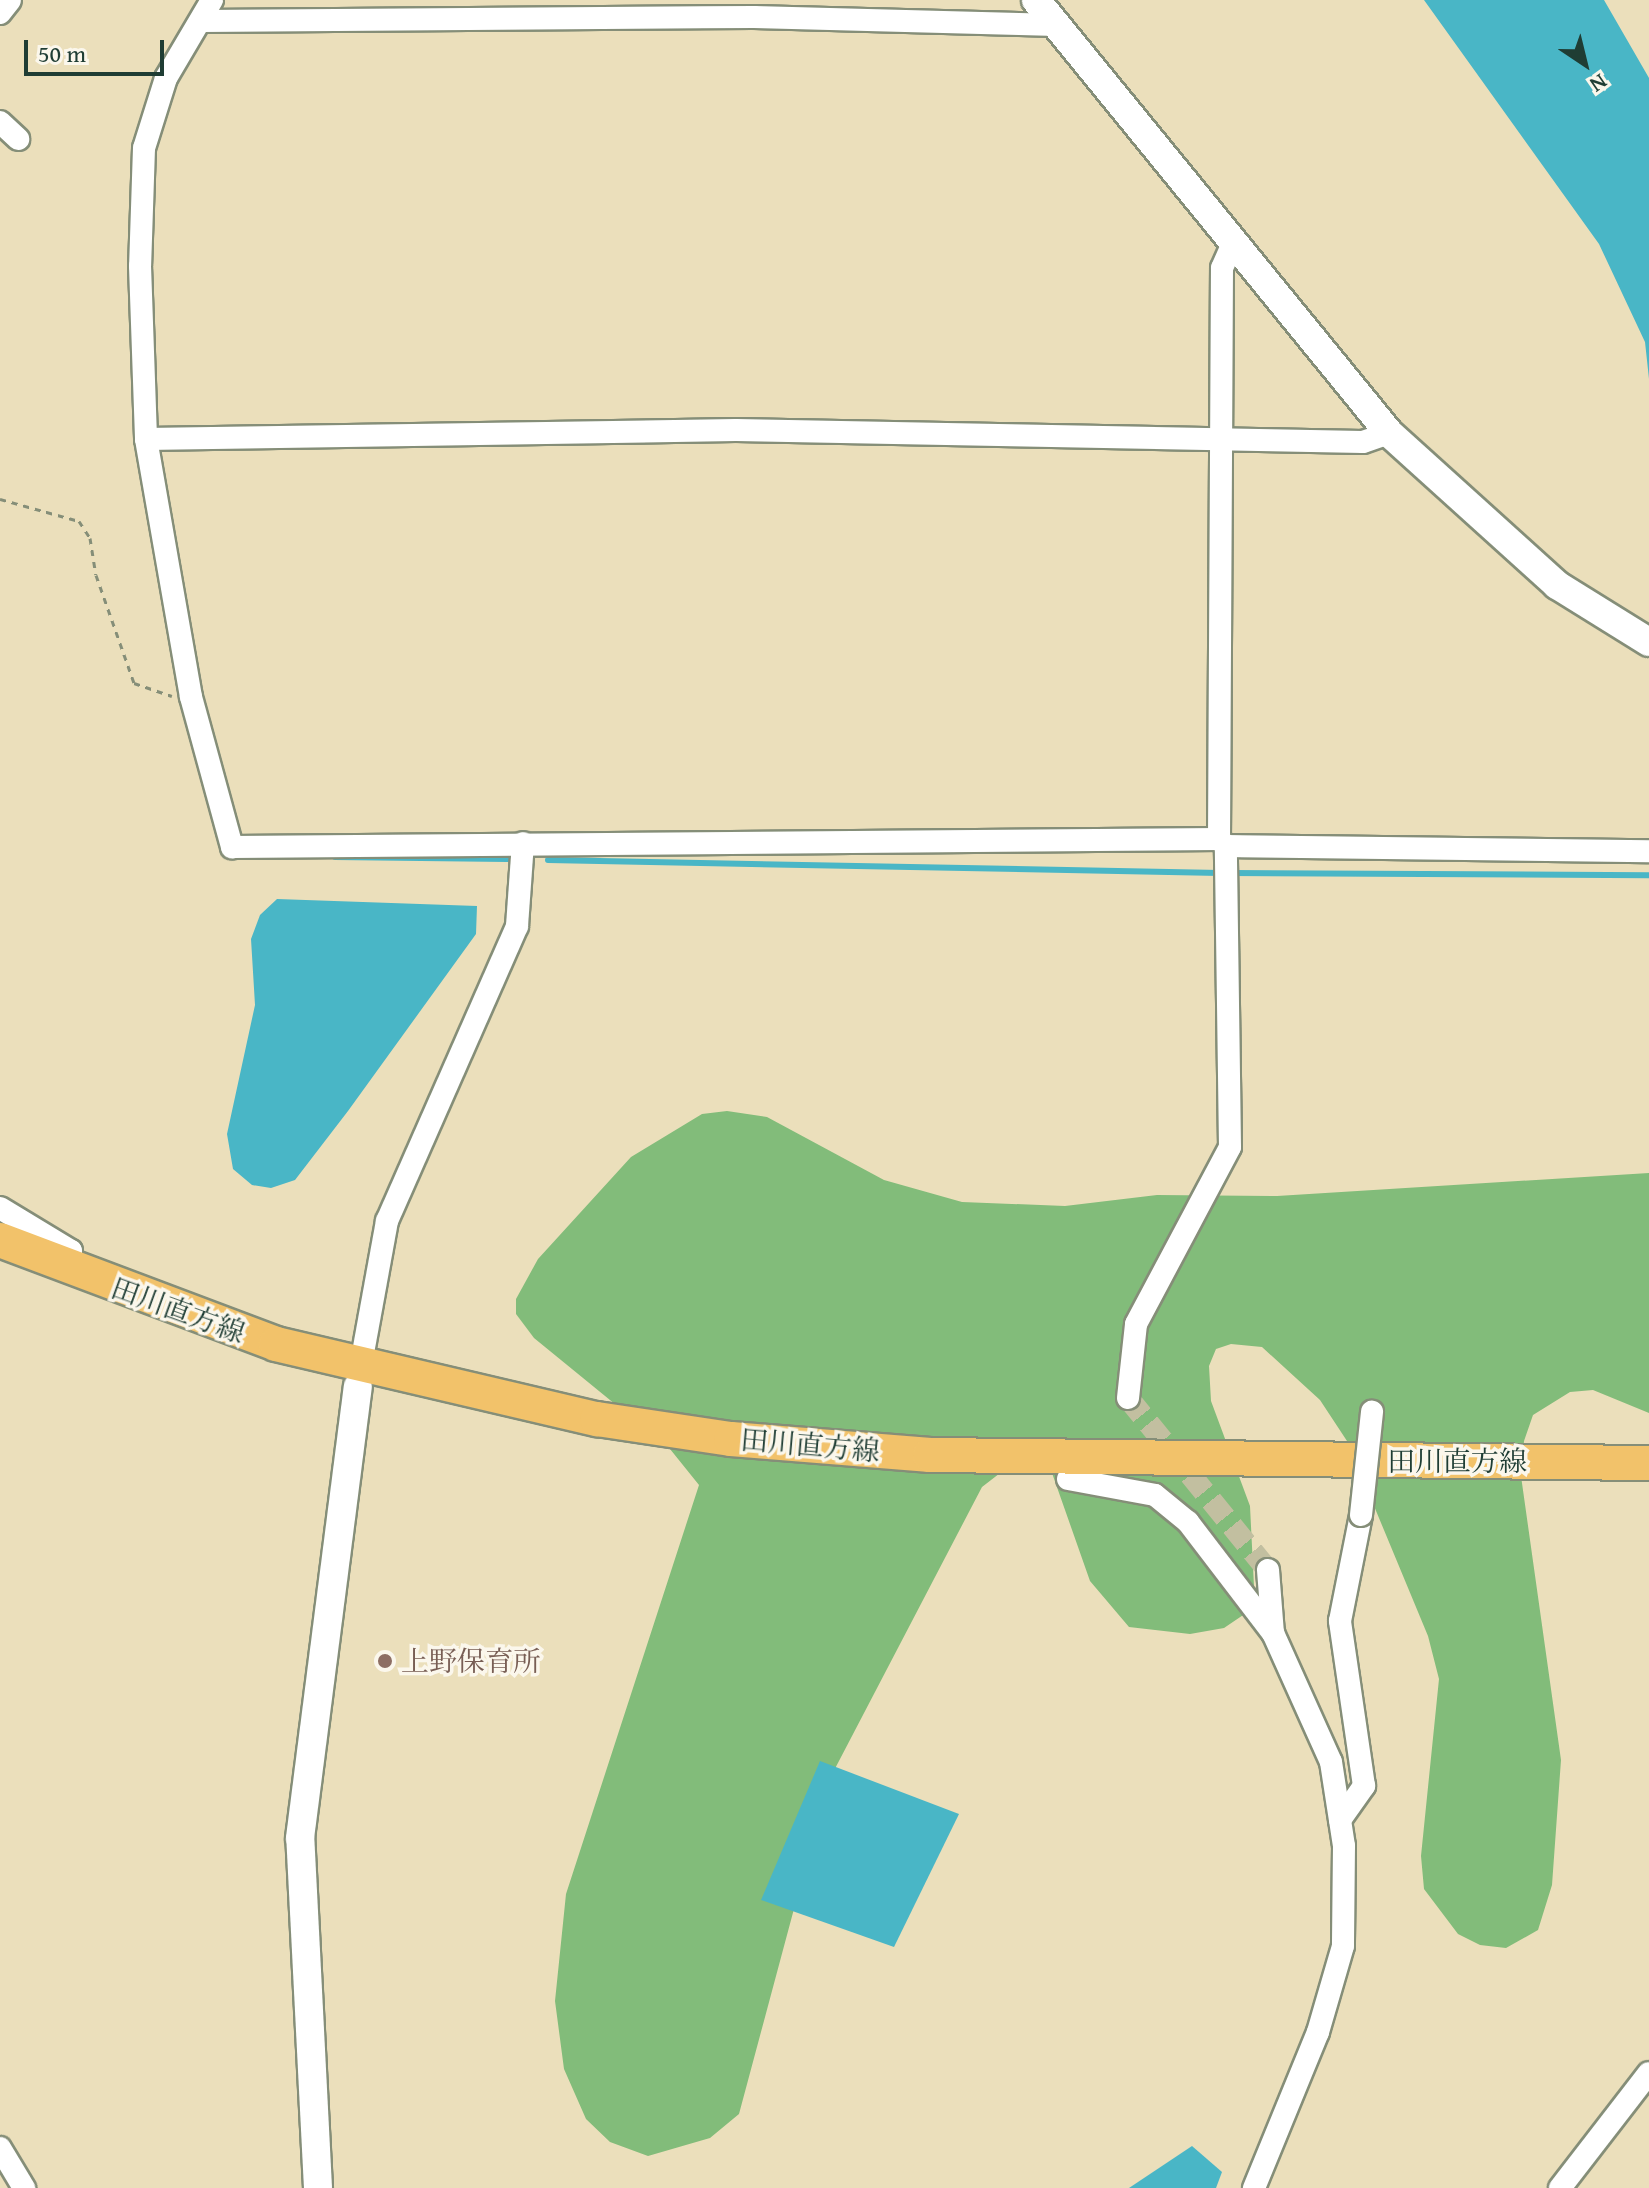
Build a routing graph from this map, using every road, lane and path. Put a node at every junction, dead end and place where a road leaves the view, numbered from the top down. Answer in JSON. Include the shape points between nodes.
{"nodes":[{"id":1,"x":10,"y":0,"type":"edge"},
{"id":2,"x":212,"y":0,"type":"edge"},
{"id":3,"x":1036,"y":0,"type":"edge"},
{"id":4,"x":0,"y":13,"type":"edge"},
{"id":5,"x":202,"y":21,"type":"junction"},
{"id":6,"x":1057,"y":25,"type":"junction"},
{"id":7,"x":0,"y":122,"type":"edge"},
{"id":8,"x":18,"y":139,"type":"dead end"},
{"id":9,"x":1234,"y":241,"type":"junction"},
{"id":10,"x":1389,"y":433,"type":"junction"},
{"id":11,"x":146,"y":439,"type":"junction"},
{"id":12,"x":1224,"y":440,"type":"junction"},
{"id":13,"x":0,"y":499,"type":"edge"},
{"id":14,"x":1649,"y":642,"type":"edge"},
{"id":15,"x":191,"y":697,"type":"junction"},
{"id":16,"x":523,"y":843,"type":"junction"},
{"id":17,"x":1222,"y":843,"type":"junction"},
{"id":18,"x":1649,"y":851,"type":"edge"},
{"id":19,"x":0,"y":1208,"type":"edge"},
{"id":20,"x":0,"y":1240,"type":"edge"},
{"id":21,"x":0,"y":1263,"type":"edge"},
{"id":22,"x":65,"y":1269,"type":"junction"},
{"id":23,"x":166,"y":1319,"type":"junction"},
{"id":24,"x":359,"y":1376,"type":"junction"},
{"id":25,"x":1128,"y":1398,"type":"dead end"},
{"id":26,"x":1372,"y":1412,"type":"dead end"},
{"id":27,"x":1649,"y":1463,"type":"edge"},
{"id":28,"x":1068,"y":1479,"type":"junction"},
{"id":29,"x":1649,"y":1482,"type":"edge"},
{"id":30,"x":1268,"y":1570,"type":"tunnel mouth"},
{"id":31,"x":1273,"y":1633,"type":"junction"},
{"id":32,"x":1340,"y":1820,"type":"junction"},
{"id":33,"x":1649,"y":2073,"type":"edge"},
{"id":34,"x":0,"y":2148,"type":"edge"},
{"id":35,"x":24,"y":2188,"type":"edge"},
{"id":36,"x":318,"y":2188,"type":"edge"},
{"id":37,"x":1254,"y":2188,"type":"edge"},
{"id":38,"x":1560,"y":2188,"type":"edge"}],
"edges":[{"from":1,"to":4,"type":"street"},
{"from":2,"to":5,"type":"street"},
{"from":3,"to":6,"type":"street"},
{"from":5,"to":6,"type":"street","via":[[754,17]]},
{"from":5,"to":11,"type":"street","via":[[166,78],[144,148]]},
{"from":6,"to":9,"type":"street"},
{"from":7,"to":8,"type":"street"},
{"from":9,"to":10,"type":"street"},
{"from":9,"to":12,"type":"street","via":[[1222,268]]},
{"from":10,"to":12,"type":"street","via":[[1363,442]]},
{"from":10,"to":14,"type":"street","via":[[1557,585]]},
{"from":11,"to":12,"type":"street","via":[[736,430]]},
{"from":11,"to":15,"type":"street"},
{"from":12,"to":17,"type":"street"},
{"from":13,"to":15,"type":"path","via":[[79,521],[134,683],[154,695]]},
{"from":15,"to":16,"type":"street","via":[[232,847]]},
{"from":16,"to":17,"type":"street"},
{"from":16,"to":24,"type":"street","via":[[517,926],[387,1221]]},
{"from":17,"to":18,"type":"street"},
{"from":17,"to":25,"type":"street","via":[[1230,1147],[1136,1324]]},
{"from":19,"to":22,"type":"street","via":[[71,1251]]},
{"from":20,"to":22,"type":"main road","name":"田川直方線"},
{"from":21,"to":23,"type":"main road","name":"田川直方線"},
{"from":22,"to":23,"type":"main road","name":"田川直方線"},
{"from":23,"to":24,"type":"main road","name":"田川直方線"},
{"from":24,"to":27,"type":"main road","name":"田川直方線","via":[[731,1439],[930,1455]]},
{"from":24,"to":28,"type":"main road","name":"田川直方線","via":[[620,1444],[928,1475]]},
{"from":24,"to":36,"type":"street","via":[[300,1838]]},
{"from":26,"to":32,"type":"street","bridge":true,"via":[[1361,1515],[1340,1621],[1364,1786]]},
{"from":28,"to":29,"type":"main road","name":"田川直方線"},
{"from":28,"to":31,"type":"street","via":[[1155,1495],[1188,1522]]},
{"from":30,"to":31,"type":"street"},
{"from":31,"to":32,"type":"street","via":[[1331,1762]]},
{"from":32,"to":37,"type":"street","via":[[1343,1946],[1318,2032]]},
{"from":33,"to":38,"type":"street"},
{"from":34,"to":35,"type":"street"}]}
